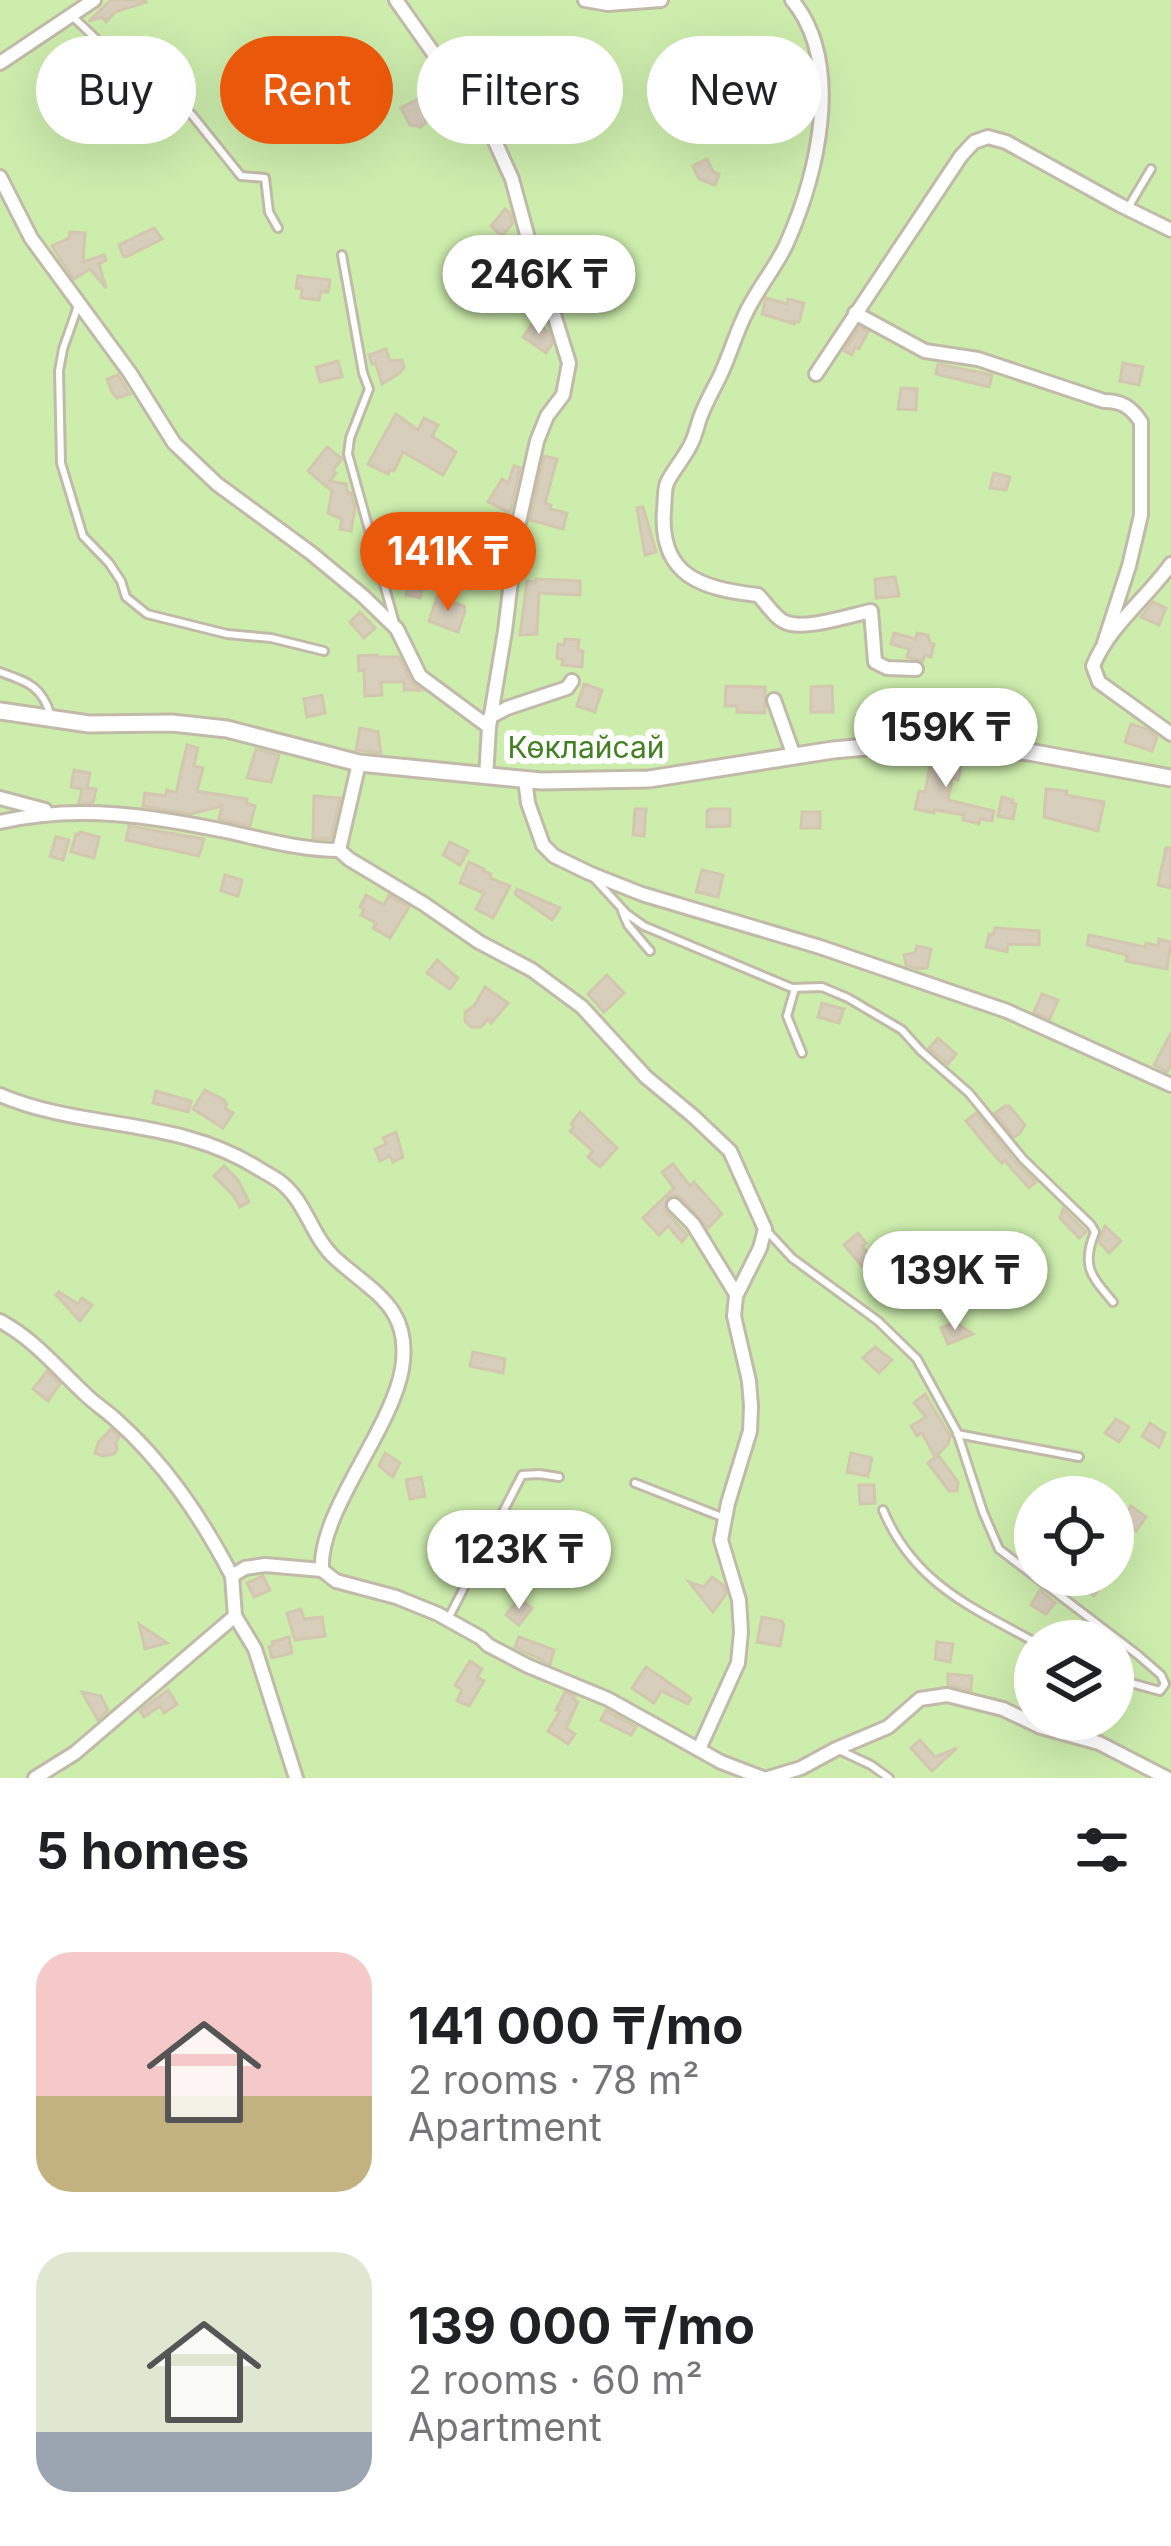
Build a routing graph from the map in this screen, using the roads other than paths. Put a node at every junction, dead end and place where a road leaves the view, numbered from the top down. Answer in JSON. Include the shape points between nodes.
{"nodes":[{"id":1,"x":94,"y":0,"type":"edge"},
{"id":2,"x":396,"y":0,"type":"edge"},
{"id":3,"x":585,"y":0,"type":"edge"},
{"id":4,"x":661,"y":0,"type":"edge"},
{"id":5,"x":792,"y":0,"type":"edge"},
{"id":6,"x":71,"y":16,"type":"junction"},
{"id":7,"x":0,"y":63,"type":"edge"},
{"id":8,"x":1151,"y":169,"type":"dead end"},
{"id":9,"x":0,"y":177,"type":"edge"},
{"id":10,"x":1127,"y":209,"type":"junction"},
{"id":11,"x":278,"y":228,"type":"dead end"},
{"id":12,"x":1171,"y":230,"type":"edge"},
{"id":13,"x":342,"y":255,"type":"dead end"},
{"id":14,"x":79,"y":303,"type":"junction"},
{"id":15,"x":855,"y":313,"type":"junction"},
{"id":16,"x":815,"y":374,"type":"dead end"},
{"id":17,"x":1171,"y":564,"type":"edge"},
{"id":18,"x":397,"y":629,"type":"junction"},
{"id":19,"x":1104,"y":643,"type":"junction"},
{"id":20,"x":324,"y":651,"type":"dead end"},
{"id":21,"x":916,"y":669,"type":"dead end"},
{"id":22,"x":0,"y":672,"type":"edge"},
{"id":23,"x":572,"y":681,"type":"dead end"},
{"id":24,"x":774,"y":700,"type":"dead end"},
{"id":25,"x":0,"y":711,"type":"edge"},
{"id":26,"x":52,"y":719,"type":"junction"},
{"id":27,"x":490,"y":722,"type":"junction"},
{"id":28,"x":1171,"y":734,"type":"edge"},
{"id":29,"x":794,"y":756,"type":"junction"},
{"id":30,"x":359,"y":763,"type":"junction"},
{"id":31,"x":486,"y":777,"type":"junction"},
{"id":32,"x":1171,"y":778,"type":"edge"},
{"id":33,"x":525,"y":779,"type":"junction"},
{"id":34,"x":0,"y":798,"type":"edge"},
{"id":35,"x":57,"y":814,"type":"junction"},
{"id":36,"x":0,"y":821,"type":"edge"},
{"id":37,"x":339,"y":850,"type":"junction"},
{"id":38,"x":590,"y":873,"type":"junction"},
{"id":39,"x":620,"y":907,"type":"junction"},
{"id":40,"x":650,"y":951,"type":"dead end"},
{"id":41,"x":795,"y":988,"type":"junction"},
{"id":42,"x":802,"y":1053,"type":"dead end"},
{"id":43,"x":1171,"y":1085,"type":"edge"},
{"id":44,"x":0,"y":1095,"type":"edge"},
{"id":45,"x":674,"y":1205,"type":"dead end"},
{"id":46,"x":765,"y":1229,"type":"junction"},
{"id":47,"x":778,"y":1243,"type":"junction"},
{"id":48,"x":758,"y":1252,"type":"junction"},
{"id":49,"x":736,"y":1294,"type":"junction"},
{"id":50,"x":1113,"y":1302,"type":"dead end"},
{"id":51,"x":0,"y":1321,"type":"edge"},
{"id":52,"x":958,"y":1434,"type":"junction"},
{"id":53,"x":1079,"y":1457,"type":"dead end"},
{"id":54,"x":559,"y":1478,"type":"dead end"},
{"id":55,"x":635,"y":1483,"type":"dead end"},
{"id":56,"x":883,"y":1510,"type":"dead end"},
{"id":57,"x":725,"y":1519,"type":"junction"},
{"id":58,"x":322,"y":1570,"type":"junction"},
{"id":59,"x":232,"y":1576,"type":"junction"},
{"id":60,"x":235,"y":1616,"type":"junction"},
{"id":61,"x":448,"y":1619,"type":"junction"},
{"id":62,"x":1092,"y":1620,"type":"edge"},
{"id":63,"x":1014,"y":1630,"type":"edge"},
{"id":64,"x":1134,"y":1652,"type":"edge"},
{"id":65,"x":1134,"y":1684,"type":"edge"},
{"id":66,"x":836,"y":1748,"type":"junction"},
{"id":67,"x":699,"y":1749,"type":"junction"},
{"id":68,"x":34,"y":1778,"type":"edge"},
{"id":69,"x":296,"y":1778,"type":"edge"},
{"id":70,"x":765,"y":1778,"type":"edge"},
{"id":71,"x":889,"y":1778,"type":"edge"},
{"id":72,"x":1166,"y":1778,"type":"edge"}],
"edges":[{"from":1,"to":6,"type":"street"},
{"from":2,"to":27,"type":"street","via":[[494,139],[569,364],[563,395],[537,441]]},
{"from":3,"to":4,"type":"street"},
{"from":5,"to":21,"type":"street","via":[[809,25],[821,125],[785,248],[666,484],[663,529],[671,560],[696,582],[758,595],[791,624],[872,611],[875,662]]},
{"from":6,"to":7,"type":"street"},
{"from":6,"to":11,"type":"lane","via":[[170,94],[241,176],[265,178]]},
{"from":8,"to":10,"type":"lane"},
{"from":9,"to":14,"type":"street","via":[[31,238]]},
{"from":10,"to":12,"type":"street"},
{"from":10,"to":15,"type":"street","via":[[1006,142],[974,142]]},
{"from":13,"to":18,"type":"lane","via":[[369,389],[348,454]]},
{"from":14,"to":18,"type":"street","via":[[174,443]]},
{"from":14,"to":20,"type":"lane","via":[[58,371],[57,411],[61,463],[83,536],[147,614]]},
{"from":15,"to":16,"type":"street"},
{"from":15,"to":19,"type":"street","via":[[925,351],[978,359],[1133,410],[1141,422],[1141,515]]},
{"from":17,"to":19,"type":"street"},
{"from":18,"to":27,"type":"street","via":[[420,676]]},
{"from":19,"to":28,"type":"street","via":[[1093,666],[1099,682]]},
{"from":22,"to":26,"type":"lane","via":[[46,697]]},
{"from":23,"to":27,"type":"street"},
{"from":24,"to":29,"type":"street"},
{"from":25,"to":26,"type":"street"},
{"from":26,"to":30,"type":"street","via":[[227,729]]},
{"from":27,"to":31,"type":"street"},
{"from":29,"to":32,"type":"street","via":[[924,742]]},
{"from":29,"to":33,"type":"street","via":[[649,778]]},
{"from":30,"to":31,"type":"street"},
{"from":30,"to":37,"type":"street"},
{"from":31,"to":33,"type":"street"},
{"from":33,"to":38,"type":"street","via":[[543,845]]},
{"from":34,"to":35,"type":"street"},
{"from":35,"to":36,"type":"street"},
{"from":35,"to":37,"type":"street","via":[[114,812]]},
{"from":37,"to":46,"type":"street","via":[[582,1007],[730,1151]]},
{"from":38,"to":39,"type":"lane"},
{"from":38,"to":43,"type":"street","via":[[988,1004]]},
{"from":39,"to":40,"type":"lane"},
{"from":39,"to":41,"type":"lane","via":[[657,932]]},
{"from":41,"to":42,"type":"lane","via":[[787,1016]]},
{"from":41,"to":50,"type":"lane","via":[[822,987],[902,1030],[970,1093],[1095,1232],[1090,1273]]},
{"from":44,"to":58,"type":"street","via":[[172,1132],[240,1156],[284,1184],[332,1256],[387,1301],[399,1322],[403,1364],[395,1397],[337,1513]]},
{"from":45,"to":49,"type":"street"},
{"from":46,"to":47,"type":"lane"},
{"from":46,"to":48,"type":"street"},
{"from":47,"to":48,"type":"street"},
{"from":47,"to":52,"type":"lane","via":[[917,1359]]},
{"from":48,"to":49,"type":"street"},
{"from":49,"to":57,"type":"street","via":[[751,1406]]},
{"from":51,"to":59,"type":"street","via":[[45,1352],[156,1461]]},
{"from":52,"to":53,"type":"lane"},
{"from":52,"to":62,"type":"lane","via":[[999,1549]]},
{"from":54,"to":61,"type":"lane","via":[[522,1475]]},
{"from":55,"to":57,"type":"lane"},
{"from":56,"to":63,"type":"lane","via":[[929,1580]]},
{"from":57,"to":67,"type":"street","via":[[721,1540],[742,1632],[738,1663]]},
{"from":58,"to":59,"type":"street","via":[[265,1564]]},
{"from":58,"to":61,"type":"street"},
{"from":59,"to":60,"type":"street"},
{"from":60,"to":68,"type":"street","via":[[75,1753]]},
{"from":60,"to":69,"type":"street","via":[[255,1649]]},
{"from":61,"to":67,"type":"street"},
{"from":64,"to":65,"type":"lane","via":[[1165,1684],[1160,1691]]},
{"from":66,"to":70,"type":"street"},
{"from":66,"to":71,"type":"lane"},
{"from":66,"to":72,"type":"street","via":[[888,1727],[920,1700],[947,1695],[1099,1743]]},
{"from":67,"to":70,"type":"street"}]}
